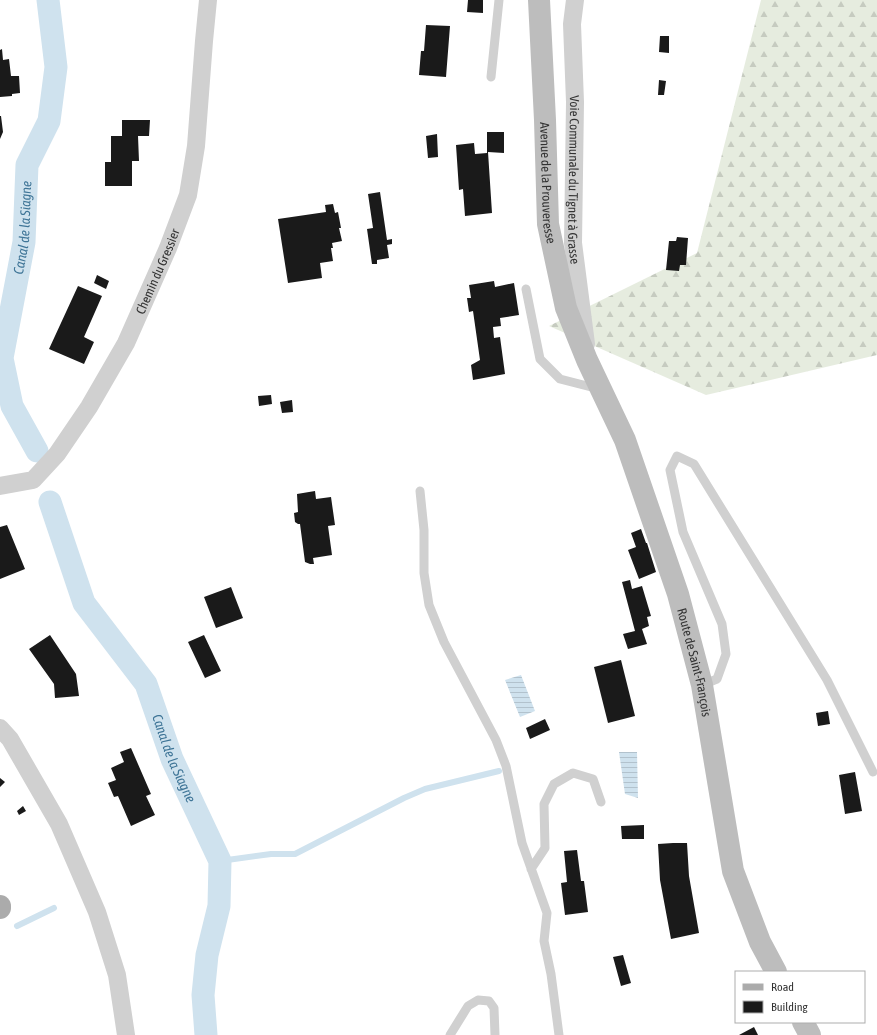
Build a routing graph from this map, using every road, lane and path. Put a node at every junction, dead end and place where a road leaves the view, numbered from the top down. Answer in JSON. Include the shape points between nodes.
{"nodes":[{"id":1,"x":208,"y":0,"type":"edge"},
{"id":2,"x":499,"y":0,"type":"edge"},
{"id":3,"x":538,"y":0,"type":"edge"},
{"id":4,"x":575,"y":0,"type":"edge"},
{"id":5,"x":490,"y":77,"type":"dead end"},
{"id":6,"x":526,"y":289,"type":"dead end"},
{"id":7,"x":588,"y":360,"type":"junction"},
{"id":8,"x":602,"y":390,"type":"junction"},
{"id":9,"x":0,"y":486,"type":"edge"},
{"id":10,"x":420,"y":491,"type":"dead end"},
{"id":11,"x":702,"y":685,"type":"junction"},
{"id":12,"x":0,"y":728,"type":"edge"},
{"id":13,"x":873,"y":772,"type":"dead end"},
{"id":14,"x":601,"y":802,"type":"dead end"},
{"id":15,"x":531,"y":869,"type":"junction"},
{"id":16,"x":775,"y":971,"type":"edge"},
{"id":17,"x":126,"y":1035,"type":"edge"},
{"id":18,"x":450,"y":1035,"type":"edge"},
{"id":19,"x":495,"y":1035,"type":"edge"},
{"id":20,"x":559,"y":1035,"type":"edge"}],
"edges":[{"from":1,"to":9,"type":"street","name":"Chemin du Gressier","via":[[195,153],[188,195],[168,248],[126,343],[89,407],[57,454],[33,480]]},
{"from":2,"to":5,"type":"lane"},
{"from":3,"to":7,"type":"main road","name":"Avenue de la Prouveresse","via":[[548,224],[566,308]]},
{"from":4,"to":7,"type":"street","name":"Voie Communale du Tignet à Grasse","via":[[572,24],[575,102],[573,243]]},
{"from":6,"to":8,"type":"lane","via":[[540,359],[560,379]]},
{"from":7,"to":8,"type":"main road","name":"Route de Saint-François"},
{"from":8,"to":11,"type":"main road","name":"Route de Saint-François","via":[[625,440],[678,594]]},
{"from":10,"to":15,"type":"lane","via":[[424,530],[424,573],[429,605],[444,642],[496,740],[506,766],[522,843]]},
{"from":11,"to":13,"type":"lane","via":[[718,679],[726,654],[722,624],[683,532],[670,470],[677,456],[694,464],[827,680]]},
{"from":11,"to":16,"type":"main road","name":"Route de Saint-François","via":[[733,871],[760,942]]},
{"from":12,"to":17,"type":"street","via":[[10,739],[59,824],[97,912],[117,975]]},
{"from":14,"to":15,"type":"lane","via":[[593,779],[572,773],[554,784],[544,804],[544,848]]},
{"from":15,"to":20,"type":"lane","via":[[546,912],[544,941]]},
{"from":18,"to":19,"type":"lane","via":[[468,1006],[478,1000],[489,1001],[494,1008]]}]}
